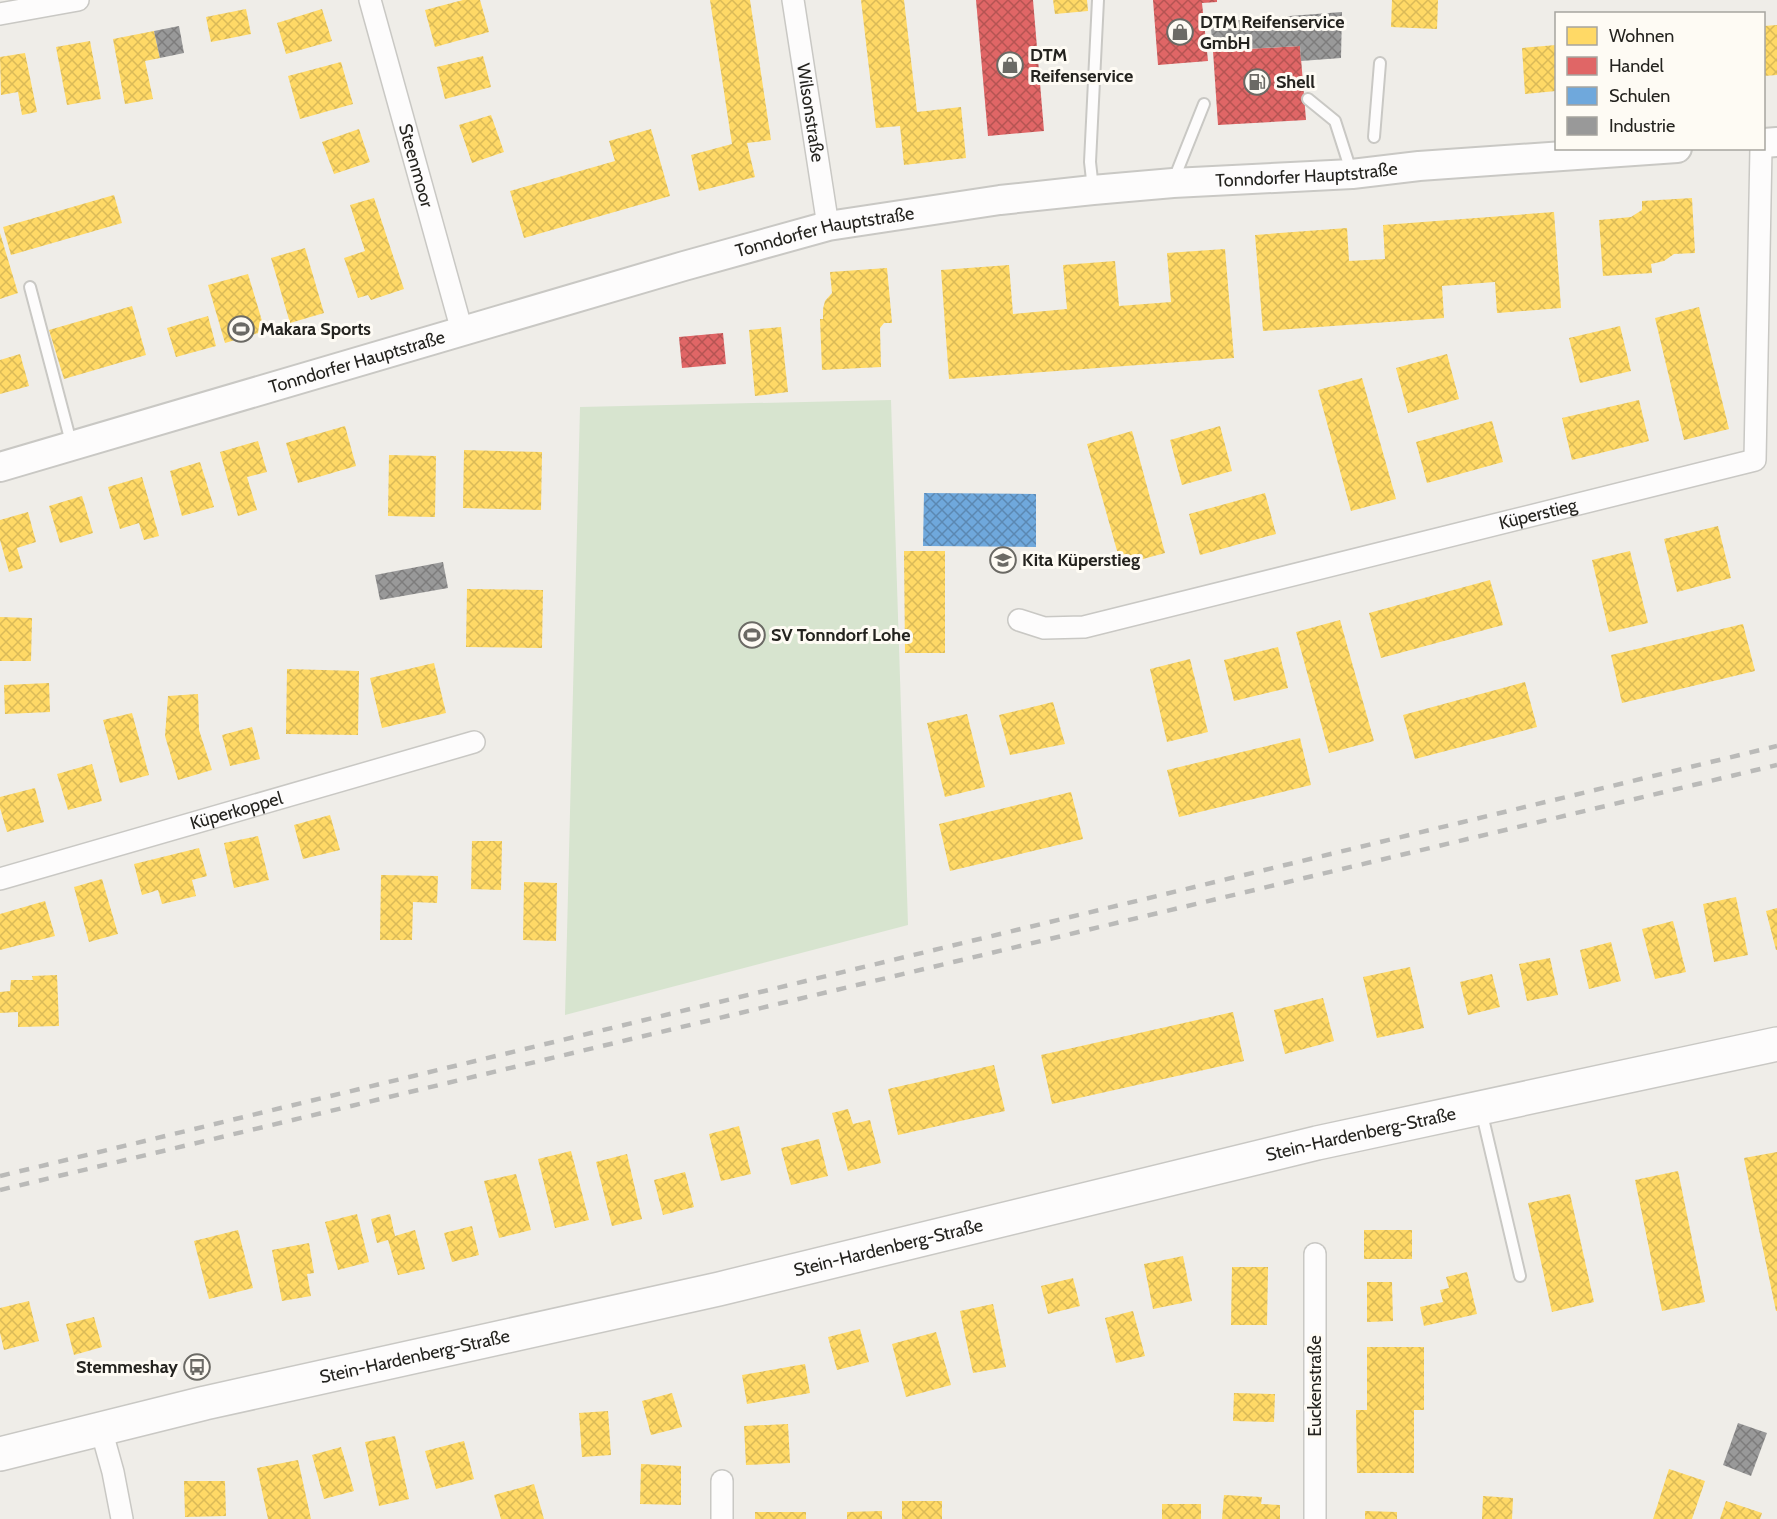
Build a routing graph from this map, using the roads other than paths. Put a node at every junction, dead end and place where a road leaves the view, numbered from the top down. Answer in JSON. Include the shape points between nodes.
{"nodes":[{"id":1,"x":78,"y":0,"type":"edge"},
{"id":2,"x":370,"y":0,"type":"edge"},
{"id":3,"x":793,"y":0,"type":"edge"},
{"id":4,"x":1098,"y":0,"type":"edge"},
{"id":5,"x":0,"y":14,"type":"edge"},
{"id":6,"x":1380,"y":63,"type":"dead end"},
{"id":7,"x":1308,"y":99,"type":"dead end"},
{"id":8,"x":1204,"y":104,"type":"dead end"},
{"id":9,"x":1374,"y":137,"type":"dead end"},
{"id":10,"x":1648,"y":150,"type":"edge"},
{"id":11,"x":1761,"y":150,"type":"edge"},
{"id":12,"x":1352,"y":174,"type":"junction"},
{"id":13,"x":1173,"y":183,"type":"junction"},
{"id":14,"x":1093,"y":190,"type":"junction"},
{"id":15,"x":828,"y":226,"type":"junction"},
{"id":16,"x":30,"y":286,"type":"dead end"},
{"id":17,"x":462,"y":331,"type":"junction"},
{"id":18,"x":72,"y":446,"type":"junction"},
{"id":19,"x":0,"y":467,"type":"edge"},
{"id":20,"x":1019,"y":620,"type":"dead end"},
{"id":21,"x":474,"y":742,"type":"dead end"},
{"id":22,"x":0,"y":879,"type":"edge"},
{"id":23,"x":1777,"y":1044,"type":"edge"},
{"id":24,"x":1481,"y":1108,"type":"junction"},
{"id":25,"x":1315,"y":1254,"type":"dead end"},
{"id":26,"x":1520,"y":1276,"type":"dead end"},
{"id":27,"x":101,"y":1429,"type":"junction"},
{"id":28,"x":0,"y":1454,"type":"edge"},
{"id":29,"x":722,"y":1481,"type":"dead end"},
{"id":30,"x":122,"y":1519,"type":"edge"},
{"id":31,"x":722,"y":1519,"type":"edge"},
{"id":32,"x":1315,"y":1519,"type":"edge"}],
"edges":[{"from":1,"to":5,"type":"street"},
{"from":2,"to":17,"type":"street","name":"Steenmoor"},
{"from":3,"to":15,"type":"street","name":"Wilsonstraße"},
{"from":4,"to":14,"type":"lane","via":[[1090,162]]},
{"from":6,"to":9,"type":"lane"},
{"from":7,"to":12,"type":"lane","via":[[1335,121]]},
{"from":8,"to":13,"type":"lane"},
{"from":10,"to":12,"type":"main road","name":"Tonndorfer Hauptstraße"},
{"from":11,"to":20,"type":"street","name":"Küperstieg","via":[[1755,460],[1084,627],[1044,628]]},
{"from":12,"to":13,"type":"main road","name":"Tonndorfer Hauptstraße"},
{"from":13,"to":14,"type":"main road","name":"Tonndorfer Hauptstraße"},
{"from":14,"to":15,"type":"main road","name":"Tonndorfer Hauptstraße"},
{"from":15,"to":17,"type":"main road","name":"Tonndorfer Hauptstraße"},
{"from":16,"to":18,"type":"lane"},
{"from":17,"to":18,"type":"main road","name":"Tonndorfer Hauptstraße"},
{"from":18,"to":19,"type":"main road","name":"Tonndorfer Hauptstraße"},
{"from":21,"to":22,"type":"street","name":"Küperkoppel"},
{"from":23,"to":24,"type":"main road","name":"Stein-Hardenberg-Straße"},
{"from":24,"to":26,"type":"lane"},
{"from":24,"to":27,"type":"main road","name":"Stein-Hardenberg-Straße","via":[[1317,1143],[719,1289]]},
{"from":25,"to":32,"type":"street","name":"Euckenstraße"},
{"from":27,"to":28,"type":"main road","name":"Stein-Hardenberg-Straße"},
{"from":27,"to":30,"type":"street"},
{"from":29,"to":31,"type":"street"}]}
